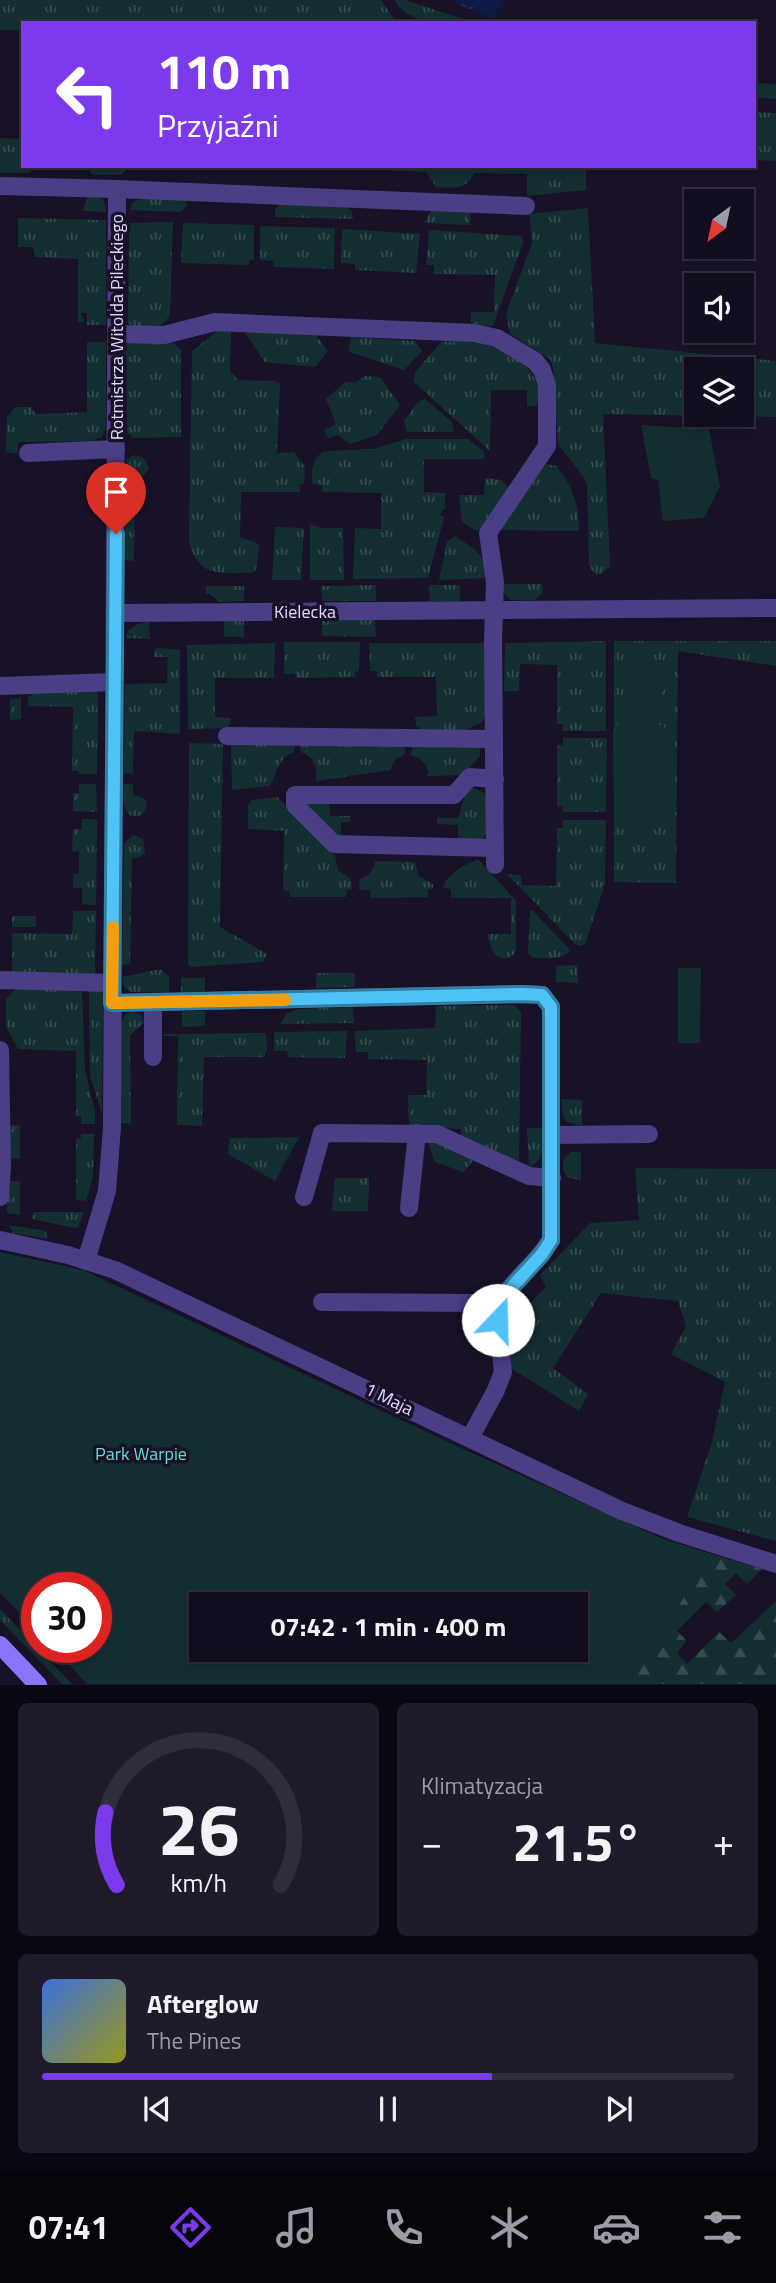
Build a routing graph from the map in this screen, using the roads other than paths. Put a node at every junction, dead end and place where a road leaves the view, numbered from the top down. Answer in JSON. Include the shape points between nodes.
{"nodes":[{"id":1,"x":0,"y":186,"type":"edge"},
{"id":2,"x":117,"y":189,"type":"junction"},
{"id":3,"x":526,"y":206,"type":"dead end"},
{"id":4,"x":117,"y":334,"type":"junction"},
{"id":5,"x":116,"y":449,"type":"junction"},
{"id":6,"x":28,"y":453,"type":"dead end"},
{"id":7,"x":776,"y":608,"type":"edge"},
{"id":8,"x":495,"y":611,"type":"junction"},
{"id":9,"x":116,"y":613,"type":"junction"},
{"id":10,"x":114,"y":682,"type":"junction"},
{"id":11,"x":0,"y":686,"type":"edge"},
{"id":12,"x":228,"y":736,"type":"dead end"},
{"id":13,"x":495,"y":739,"type":"junction"},
{"id":14,"x":495,"y":779,"type":"junction"},
{"id":15,"x":0,"y":980,"type":"edge"},
{"id":16,"x":112,"y":983,"type":"junction"},
{"id":17,"x":112,"y":1003,"type":"junction"},
{"id":18,"x":153,"y":1003,"type":"junction"},
{"id":19,"x":0,"y":1050,"type":"edge"},
{"id":20,"x":153,"y":1057,"type":"dead end"},
{"id":21,"x":417,"y":1133,"type":"junction"},
{"id":22,"x":649,"y":1134,"type":"dead end"},
{"id":23,"x":552,"y":1135,"type":"junction"},
{"id":24,"x":552,"y":1178,"type":"junction"},
{"id":25,"x":0,"y":1197,"type":"edge"},
{"id":26,"x":304,"y":1197,"type":"dead end"},
{"id":27,"x":409,"y":1208,"type":"dead end"},
{"id":28,"x":0,"y":1240,"type":"edge"},
{"id":29,"x":86,"y":1261,"type":"junction"},
{"id":30,"x":322,"y":1302,"type":"dead end"},
{"id":31,"x":496,"y":1308,"type":"junction"},
{"id":32,"x":470,"y":1438,"type":"junction"},
{"id":33,"x":776,"y":1564,"type":"edge"},
{"id":34,"x":0,"y":1645,"type":"edge"},
{"id":35,"x":37,"y":1685,"type":"edge"}],
"edges":[{"from":1,"to":2,"type":"street","name":"Rotmistrza Witolda Pileckiego"},
{"from":2,"to":3,"type":"street","name":"Rotmistrza Witolda Pileckiego"},
{"from":2,"to":4,"type":"street","name":"Rotmistrza Witolda Pileckiego"},
{"from":4,"to":5,"type":"street","name":"Rotmistrza Witolda Pileckiego"},
{"from":4,"to":8,"type":"street","via":[[164,335],[215,322],[474,333],[497,338],[535,361],[547,385],[547,446],[488,533]]},
{"from":5,"to":6,"type":"street"},
{"from":5,"to":9,"type":"street","name":"Rotmistrza Witolda Pileckiego"},
{"from":7,"to":8,"type":"street","name":"Kielecka"},
{"from":8,"to":9,"type":"street","name":"Kielecka"},
{"from":8,"to":13,"type":"street"},
{"from":9,"to":10,"type":"street","name":"Rotmistrza Witolda Pileckiego"},
{"from":10,"to":11,"type":"street"},
{"from":10,"to":16,"type":"street","name":"Rotmistrza Witolda Pileckiego"},
{"from":12,"to":13,"type":"street"},
{"from":13,"to":14,"type":"street"},
{"from":14,"to":14,"type":"street","via":[[495,856],[334,844],[295,805],[295,794],[453,795],[470,777]]},
{"from":15,"to":16,"type":"street"},
{"from":16,"to":17,"type":"street","name":"Rotmistrza Witolda Pileckiego"},
{"from":17,"to":18,"type":"street"},
{"from":17,"to":29,"type":"street","name":"Rotmistrza Witolda Pileckiego","via":[[107,1191]]},
{"from":18,"to":20,"type":"street"},
{"from":18,"to":23,"type":"street","via":[[542,995],[551,1007]]},
{"from":19,"to":25,"type":"street"},
{"from":21,"to":24,"type":"street","via":[[437,1134],[530,1177]]},
{"from":21,"to":26,"type":"street","via":[[322,1133]]},
{"from":21,"to":27,"type":"street"},
{"from":22,"to":23,"type":"street"},
{"from":23,"to":24,"type":"street"},
{"from":24,"to":31,"type":"street","via":[[551,1240]]},
{"from":28,"to":29,"type":"street","name":"1 Maja"},
{"from":29,"to":32,"type":"street","name":"1 Maja","via":[[143,1282]]},
{"from":30,"to":31,"type":"street","via":[[480,1303]]},
{"from":31,"to":32,"type":"street","via":[[502,1372]]},
{"from":32,"to":33,"type":"street","name":"1 Maja","via":[[622,1511]]},
{"from":34,"to":35,"type":"main road"}]}
